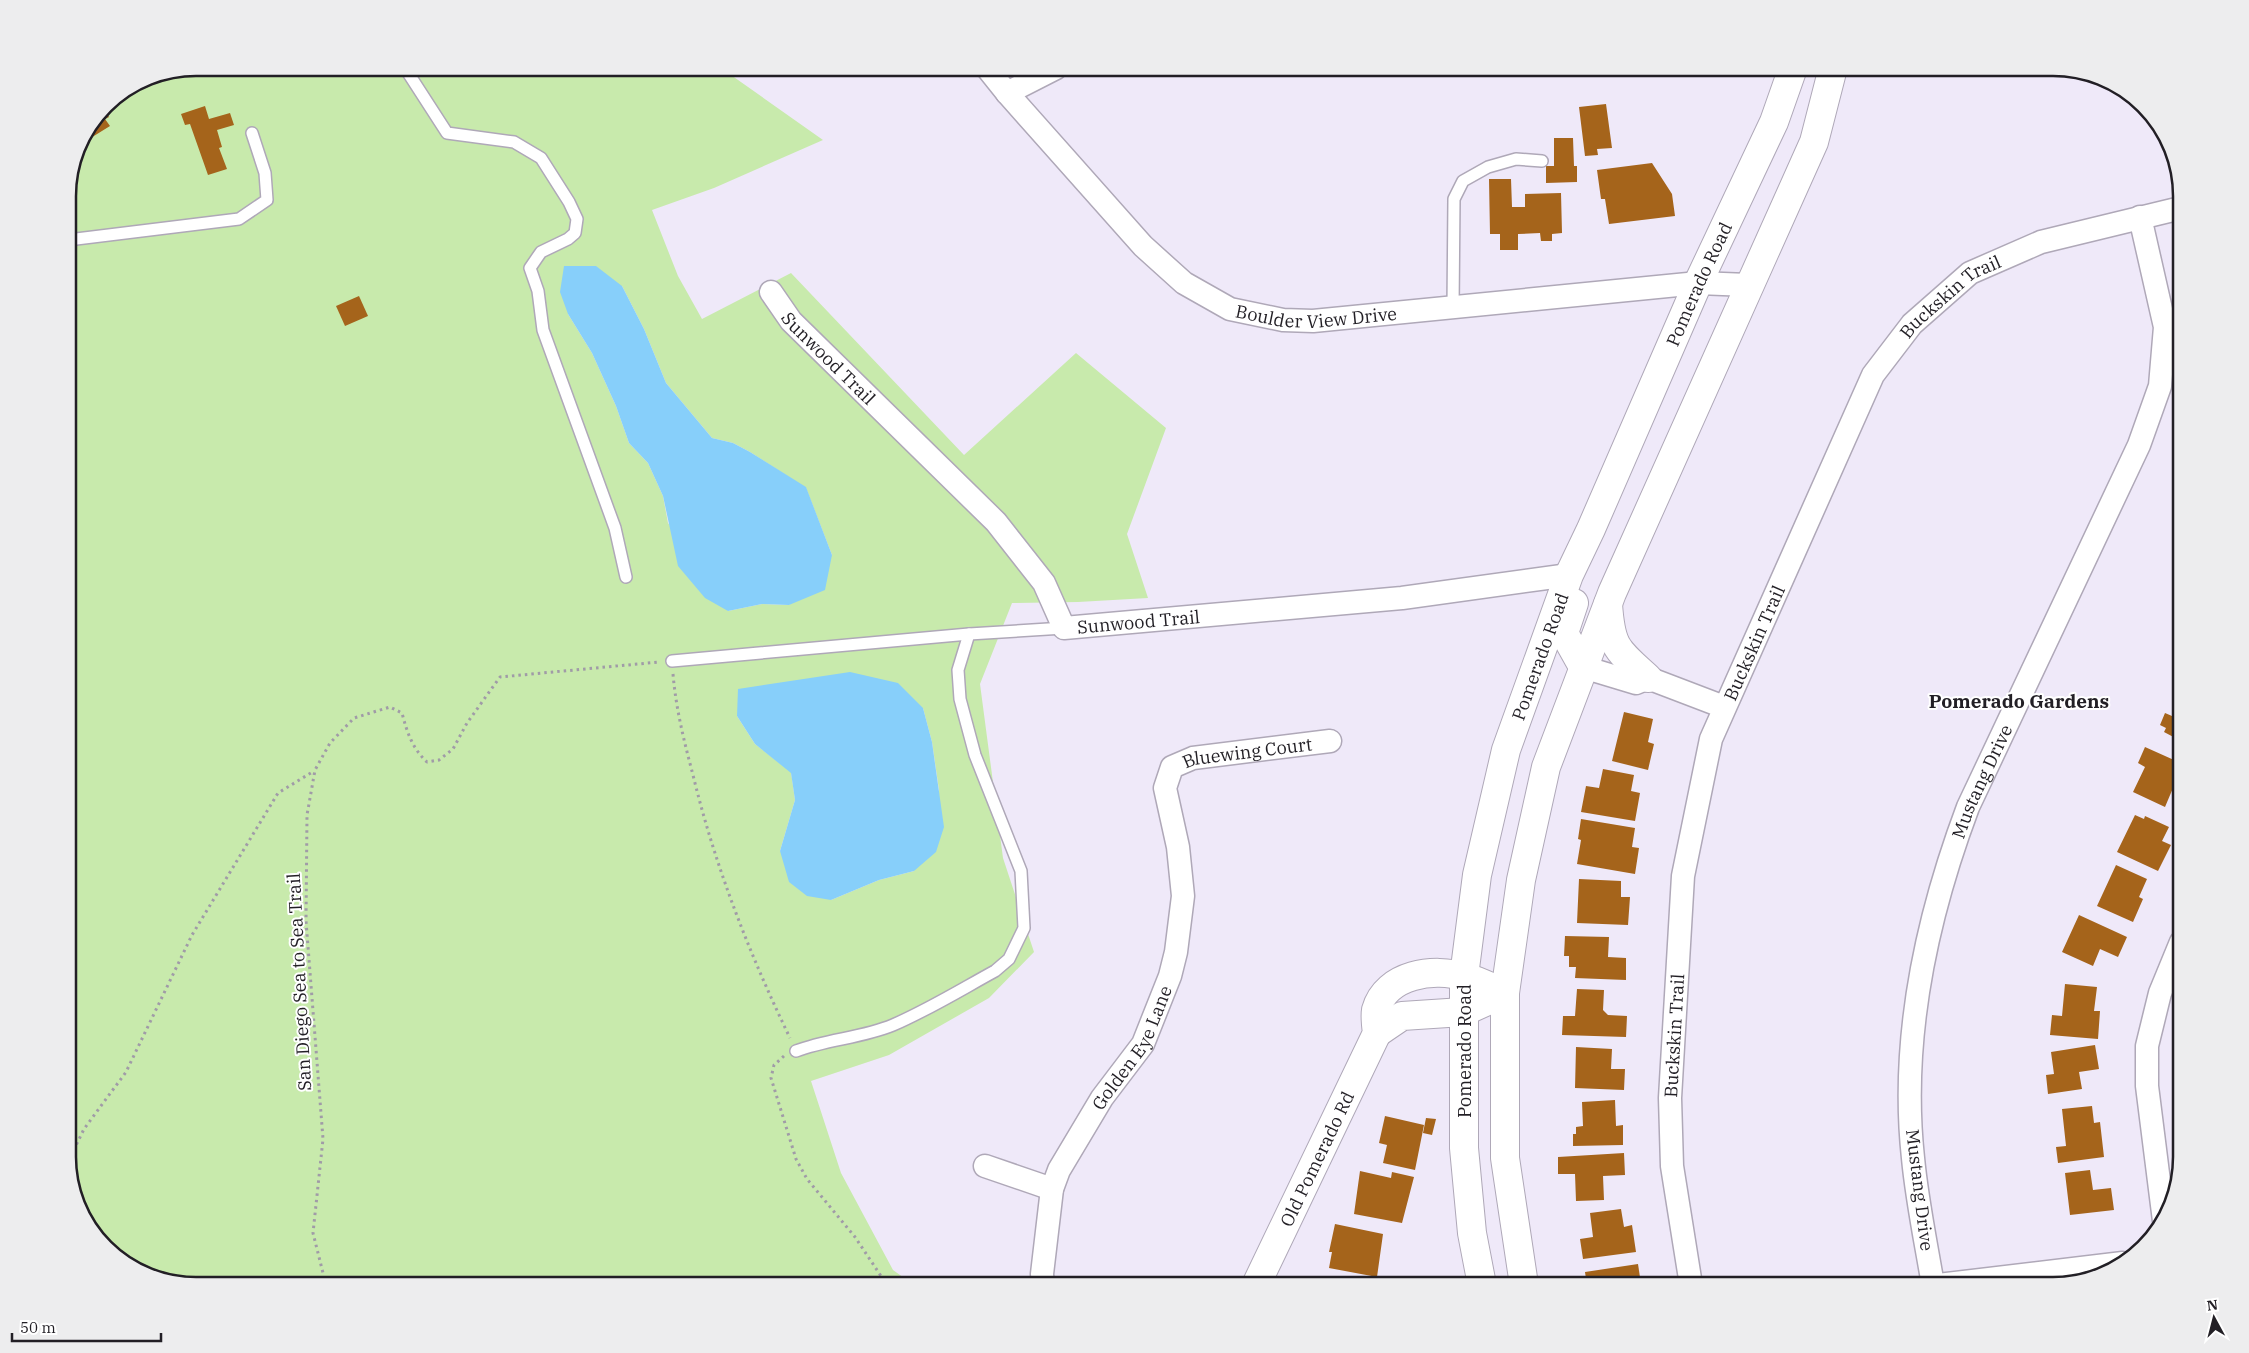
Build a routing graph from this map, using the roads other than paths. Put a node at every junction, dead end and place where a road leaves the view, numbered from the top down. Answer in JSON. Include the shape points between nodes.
{"nodes":[{"id":1,"x":410,"y":76,"type":"edge"},
{"id":2,"x":993,"y":76,"type":"edge"},
{"id":3,"x":1040,"y":76,"type":"edge"},
{"id":4,"x":1790,"y":76,"type":"edge"},
{"id":5,"x":1831,"y":76,"type":"edge"},
{"id":6,"x":1007,"y":93,"type":"junction"},
{"id":7,"x":252,"y":133,"type":"dead end"},
{"id":8,"x":1542,"y":161,"type":"dead end"},
{"id":9,"x":2172,"y":210,"type":"edge"},
{"id":10,"x":2140,"y":217,"type":"junction"},
{"id":11,"x":77,"y":239,"type":"edge"},
{"id":12,"x":1698,"y":283,"type":"junction"},
{"id":13,"x":1748,"y":286,"type":"junction"},
{"id":14,"x":771,"y":292,"type":"dead end"},
{"id":15,"x":1453,"y":308,"type":"junction"},
{"id":16,"x":1568,"y":575,"type":"junction"},
{"id":17,"x":626,"y":577,"type":"dead end"},
{"id":18,"x":1608,"y":603,"type":"junction"},
{"id":19,"x":1064,"y":628,"type":"junction"},
{"id":20,"x":969,"y":634,"type":"junction"},
{"id":21,"x":672,"y":661,"type":"road end"},
{"id":22,"x":1583,"y":666,"type":"junction"},
{"id":23,"x":1648,"y":678,"type":"junction"},
{"id":24,"x":1724,"y":707,"type":"junction"},
{"id":25,"x":1330,"y":741,"type":"dead end"},
{"id":26,"x":1166,"y":801,"type":"joint"},
{"id":27,"x":2173,"y":963,"type":"edge"},
{"id":28,"x":1464,"y":976,"type":"junction"},
{"id":29,"x":1505,"y":993,"type":"junction"},
{"id":30,"x":1463,"y":1012,"type":"junction"},
{"id":31,"x":1376,"y":1033,"type":"junction"},
{"id":32,"x":796,"y":1051,"type":"road end"},
{"id":33,"x":985,"y":1166,"type":"dead end"},
{"id":34,"x":1052,"y":1189,"type":"junction"},
{"id":35,"x":2162,"y":1207,"type":"edge"},
{"id":36,"x":2104,"y":1265,"type":"edge"},
{"id":37,"x":1042,"y":1277,"type":"edge"},
{"id":38,"x":1260,"y":1277,"type":"edge"},
{"id":39,"x":1480,"y":1277,"type":"edge"},
{"id":40,"x":1523,"y":1277,"type":"edge"},
{"id":41,"x":1690,"y":1277,"type":"edge"},
{"id":42,"x":1932,"y":1277,"type":"edge"},
{"id":43,"x":2010,"y":1277,"type":"edge"}],
"edges":[{"from":1,"to":17,"type":"lane","via":[[447,132],[514,142],[541,158],[577,219],[575,233],[542,252],[530,268],[538,291],[543,330],[615,528]]},
{"from":2,"to":6,"type":"street","name":"Boulder View Drive"},
{"from":3,"to":6,"type":"street"},
{"from":4,"to":12,"type":"main road","name":"Pomerado Road","via":[[1774,122]]},
{"from":5,"to":13,"type":"main road","via":[[1814,142]]},
{"from":6,"to":15,"type":"street","name":"Boulder View Drive","via":[[1143,246],[1184,283],[1230,309],[1282,320],[1313,321]]},
{"from":7,"to":11,"type":"lane","via":[[265,173],[267,200],[239,219]]},
{"from":8,"to":15,"type":"lane","via":[[1516,159],[1488,167],[1463,181],[1454,199]]},
{"from":9,"to":10,"type":"street","name":"Buckskin Trail"},
{"from":10,"to":24,"type":"street","name":"Buckskin Trail","via":[[2041,242],[1970,273],[1912,324],[1873,375]]},
{"from":10,"to":42,"type":"street","name":"Mustang Drive","via":[[2165,327],[2160,386],[2139,445],[1968,807],[1946,864],[1917,986],[1910,1097],[1913,1158]]},
{"from":12,"to":13,"type":"street","name":"Boulder View Drive"},
{"from":12,"to":15,"type":"street","name":"Boulder View Drive"},
{"from":12,"to":16,"type":"main road","name":"Pomerado Road"},
{"from":13,"to":18,"type":"main road"},
{"from":14,"to":19,"type":"street","name":"Sunwood Trail","via":[[792,321],[996,522],[1044,583]]},
{"from":16,"to":19,"type":"street","name":"Sunwood Trail","via":[[1402,598]]},
{"from":16,"to":22,"type":"main road","via":[[1574,604],[1564,633]]},
{"from":16,"to":28,"type":"main road","name":"Pomerado Road","via":[[1506,750],[1477,875]]},
{"from":18,"to":22,"type":"main road"},
{"from":18,"to":23,"type":"main road","via":[[1614,644]]},
{"from":19,"to":20,"type":"lane"},
{"from":20,"to":21,"type":"lane"},
{"from":20,"to":32,"type":"lane","via":[[958,670],[960,699],[975,755],[1021,871],[1024,928],[1009,959],[995,971],[893,1025],[858,1037]]},
{"from":22,"to":23,"type":"street","via":[[1636,683]]},
{"from":22,"to":29,"type":"main road","via":[[1546,767],[1522,880]]},
{"from":23,"to":24,"type":"street"},
{"from":24,"to":41,"type":"street","name":"Buckskin Trail","via":[[1711,739],[1683,876],[1670,1098],[1672,1166]]},
{"from":25,"to":26,"type":"street","name":"Bluewing Court","via":[[1193,758],[1172,767],[1165,788]]},
{"from":26,"to":34,"type":"street","name":"Golden Eye Lane","via":[[1178,847],[1182,896],[1170,976],[1143,1044],[1102,1098],[1059,1170]]},
{"from":27,"to":35,"type":"street","via":[[2160,993],[2147,1046],[2147,1086]]},
{"from":28,"to":29,"type":"main road","name":"Old Pomerado Rd"},
{"from":28,"to":30,"type":"main road","name":"Pomerado Road"},
{"from":28,"to":31,"type":"main road","name":"Old Pomerado Rd","via":[[1438,973],[1398,981],[1383,994],[1376,1011]]},
{"from":29,"to":30,"type":"main road"},
{"from":29,"to":40,"type":"main road","via":[[1505,1158]]},
{"from":30,"to":31,"type":"main road","via":[[1402,1016]]},
{"from":30,"to":39,"type":"main road","name":"Pomerado Road","via":[[1464,1148],[1472,1233]]},
{"from":31,"to":38,"type":"main road","name":"Old Pomerado Rd"},
{"from":33,"to":34,"type":"street"},
{"from":34,"to":37,"type":"street","name":"Golden Eye Lane"},
{"from":36,"to":43,"type":"street"}]}
